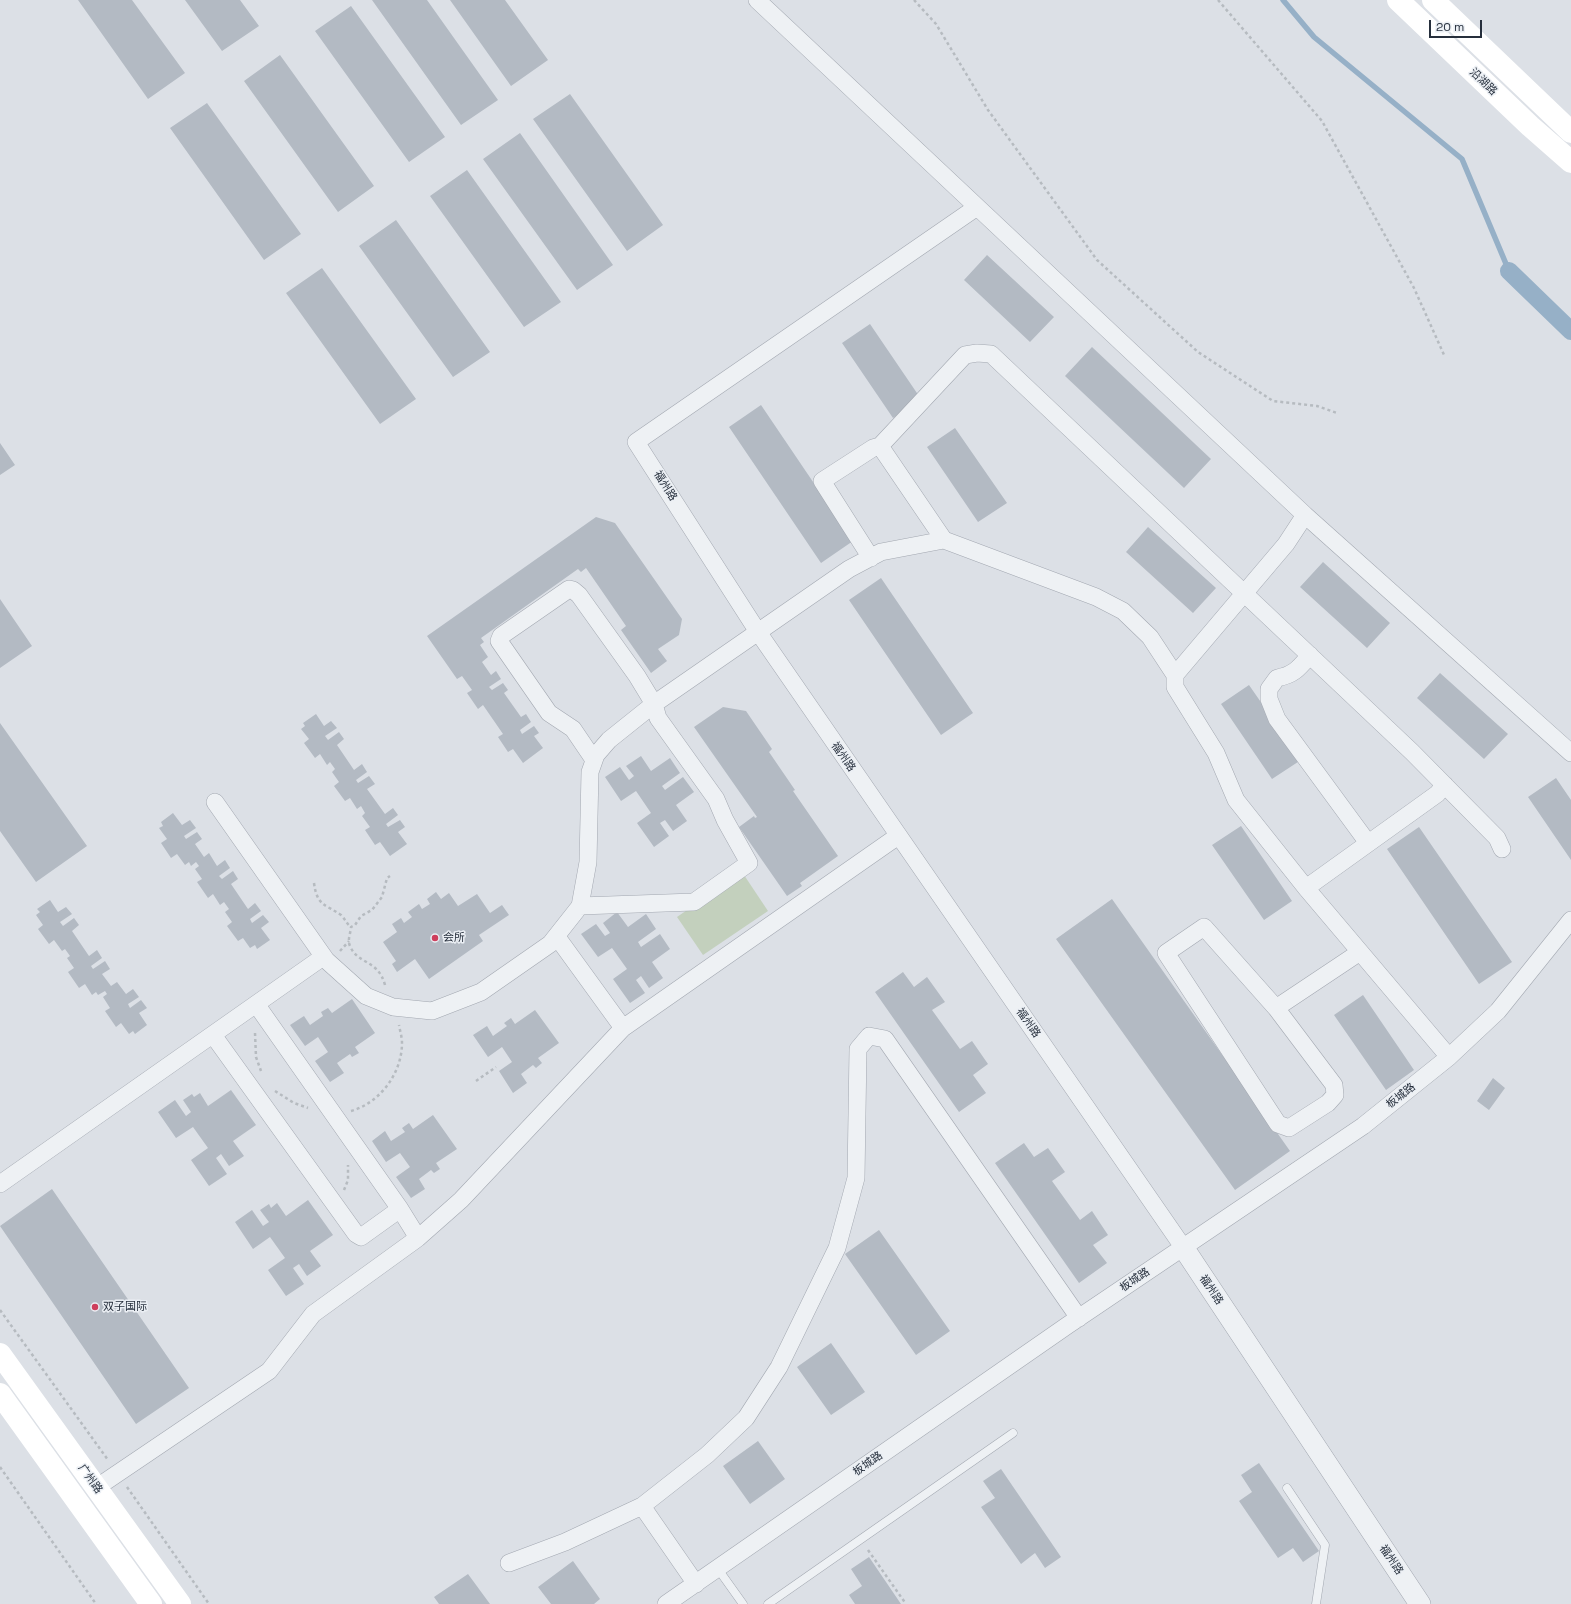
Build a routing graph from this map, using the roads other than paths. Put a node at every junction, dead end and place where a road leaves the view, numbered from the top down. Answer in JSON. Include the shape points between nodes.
{"nodes":[{"id":1,"x":757,"y":0,"type":"edge"},
{"id":2,"x":1398,"y":0,"type":"edge"},
{"id":3,"x":1433,"y":0,"type":"edge"},
{"id":4,"x":1571,"y":132,"type":"edge"},
{"id":5,"x":1571,"y":162,"type":"edge"},
{"id":6,"x":977,"y":207,"type":"junction"},
{"id":7,"x":880,"y":446,"type":"junction"},
{"id":8,"x":1305,"y":515,"type":"junction"},
{"id":9,"x":944,"y":540,"type":"junction"},
{"id":10,"x":871,"y":558,"type":"junction"},
{"id":11,"x":1245,"y":592,"type":"junction"},
{"id":12,"x":758,"y":632,"type":"junction"},
{"id":13,"x":1310,"y":654,"type":"junction"},
{"id":14,"x":1175,"y":675,"type":"junction"},
{"id":15,"x":654,"y":704,"type":"junction"},
{"id":16,"x":1571,"y":753,"type":"edge"},
{"id":17,"x":594,"y":760,"type":"junction"},
{"id":18,"x":1445,"y":784,"type":"junction"},
{"id":19,"x":215,"y":802,"type":"dead end"},
{"id":20,"x":898,"y":836,"type":"junction"},
{"id":21,"x":1368,"y":843,"type":"junction"},
{"id":22,"x":1502,"y":849,"type":"dead end"},
{"id":23,"x":1306,"y":888,"type":"junction"},
{"id":24,"x":580,"y":906,"type":"junction"},
{"id":25,"x":1571,"y":920,"type":"edge"},
{"id":26,"x":557,"y":937,"type":"junction"},
{"id":27,"x":1360,"y":952,"type":"junction"},
{"id":28,"x":323,"y":957,"type":"junction"},
{"id":29,"x":256,"y":1004,"type":"junction"},
{"id":30,"x":1276,"y":1008,"type":"junction"},
{"id":31,"x":622,"y":1028,"type":"junction"},
{"id":32,"x":213,"y":1035,"type":"junction"},
{"id":33,"x":1450,"y":1058,"type":"junction"},
{"id":34,"x":0,"y":1184,"type":"edge"},
{"id":35,"x":400,"y":1209,"type":"junction"},
{"id":36,"x":418,"y":1238,"type":"junction"},
{"id":37,"x":1183,"y":1247,"type":"junction"},
{"id":38,"x":1079,"y":1318,"type":"junction"},
{"id":39,"x":0,"y":1354,"type":"edge"},
{"id":40,"x":0,"y":1394,"type":"edge"},
{"id":41,"x":1013,"y":1434,"type":"dead end"},
{"id":42,"x":96,"y":1488,"type":"junction"},
{"id":43,"x":1287,"y":1488,"type":"dead end"},
{"id":44,"x":642,"y":1506,"type":"junction"},
{"id":45,"x":509,"y":1563,"type":"dead end"},
{"id":46,"x":718,"y":1569,"type":"junction"},
{"id":47,"x":696,"y":1584,"type":"junction"},
{"id":48,"x":151,"y":1604,"type":"edge"},
{"id":49,"x":180,"y":1604,"type":"edge"},
{"id":50,"x":666,"y":1604,"type":"edge"},
{"id":51,"x":743,"y":1604,"type":"edge"},
{"id":52,"x":768,"y":1604,"type":"edge"},
{"id":53,"x":1316,"y":1604,"type":"edge"},
{"id":54,"x":1420,"y":1604,"type":"edge"}],
"edges":[{"from":1,"to":6,"type":"street"},
{"from":2,"to":5,"type":"main road","name":"沿湖路"},
{"from":3,"to":4,"type":"main road"},
{"from":6,"to":8,"type":"street"},
{"from":6,"to":12,"type":"street","name":"福州路","via":[[636,442]]},
{"from":7,"to":9,"type":"street"},
{"from":7,"to":10,"type":"street","via":[[822,481]]},
{"from":7,"to":11,"type":"street","via":[[965,355],[991,354]]},
{"from":8,"to":11,"type":"street","via":[[1286,544]]},
{"from":8,"to":16,"type":"street"},
{"from":9,"to":10,"type":"street","via":[[882,552]]},
{"from":9,"to":14,"type":"street","via":[[1096,597],[1123,611],[1150,637]]},
{"from":10,"to":12,"type":"street","via":[[849,569]]},
{"from":11,"to":13,"type":"street"},
{"from":11,"to":14,"type":"street"},
{"from":12,"to":15,"type":"street"},
{"from":12,"to":20,"type":"street","name":"福州路"},
{"from":13,"to":18,"type":"street"},
{"from":13,"to":21,"type":"street","via":[[1298,670],[1277,678],[1269,689],[1269,699],[1278,719]]},
{"from":14,"to":23,"type":"street","via":[[1175,687],[1216,753],[1236,800]]},
{"from":15,"to":17,"type":"street","via":[[609,740]]},
{"from":15,"to":17,"type":"street","via":[[574,590],[569,589],[501,636],[499,641],[502,646],[549,713],[573,729]]},
{"from":15,"to":24,"type":"street","via":[[658,718],[716,799],[749,863],[694,902]]},
{"from":17,"to":24,"type":"street","via":[[590,772],[588,862]]},
{"from":18,"to":21,"type":"street","via":[[1437,794]]},
{"from":18,"to":22,"type":"street","via":[[1497,838]]},
{"from":19,"to":28,"type":"street"},
{"from":20,"to":31,"type":"street"},
{"from":20,"to":37,"type":"street","name":"福州路"},
{"from":21,"to":23,"type":"street"},
{"from":23,"to":27,"type":"street"},
{"from":24,"to":26,"type":"street"},
{"from":25,"to":33,"type":"street","name":"板城路","via":[[1498,1011]]},
{"from":26,"to":28,"type":"street","via":[[482,992],[432,1011],[393,1007],[366,996]]},
{"from":26,"to":31,"type":"street"},
{"from":27,"to":30,"type":"street"},
{"from":27,"to":33,"type":"street"},
{"from":28,"to":29,"type":"street"},
{"from":29,"to":32,"type":"street"},
{"from":29,"to":35,"type":"street"},
{"from":30,"to":30,"type":"street","via":[[1204,927],[1166,953],[1278,1124],[1289,1128],[1328,1103],[1335,1095],[1334,1086]]},
{"from":31,"to":36,"type":"street","via":[[461,1200]]},
{"from":32,"to":34,"type":"street"},
{"from":32,"to":35,"type":"street","via":[[356,1234],[361,1237]]},
{"from":33,"to":37,"type":"street","name":"板城路","via":[[1362,1126]]},
{"from":35,"to":36,"type":"street"},
{"from":36,"to":42,"type":"street","via":[[313,1314],[269,1371]]},
{"from":37,"to":38,"type":"street","name":"板城路"},
{"from":37,"to":54,"type":"street","name":"福州路"},
{"from":38,"to":44,"type":"street","via":[[885,1039],[870,1036],[858,1050],[856,1178],[837,1248],[779,1367],[746,1418],[707,1455]]},
{"from":38,"to":46,"type":"street","name":"板城路"},
{"from":39,"to":42,"type":"main road","name":"广州路"},
{"from":40,"to":48,"type":"main road"},
{"from":41,"to":52,"type":"lane"},
{"from":42,"to":49,"type":"main road","name":"广州路"},
{"from":43,"to":53,"type":"lane","via":[[1325,1545]]},
{"from":44,"to":45,"type":"street","via":[[565,1542]]},
{"from":44,"to":47,"type":"street"},
{"from":46,"to":47,"type":"street","name":"板城路"},
{"from":46,"to":51,"type":"lane"},
{"from":47,"to":50,"type":"street","name":"板城路"}]}
